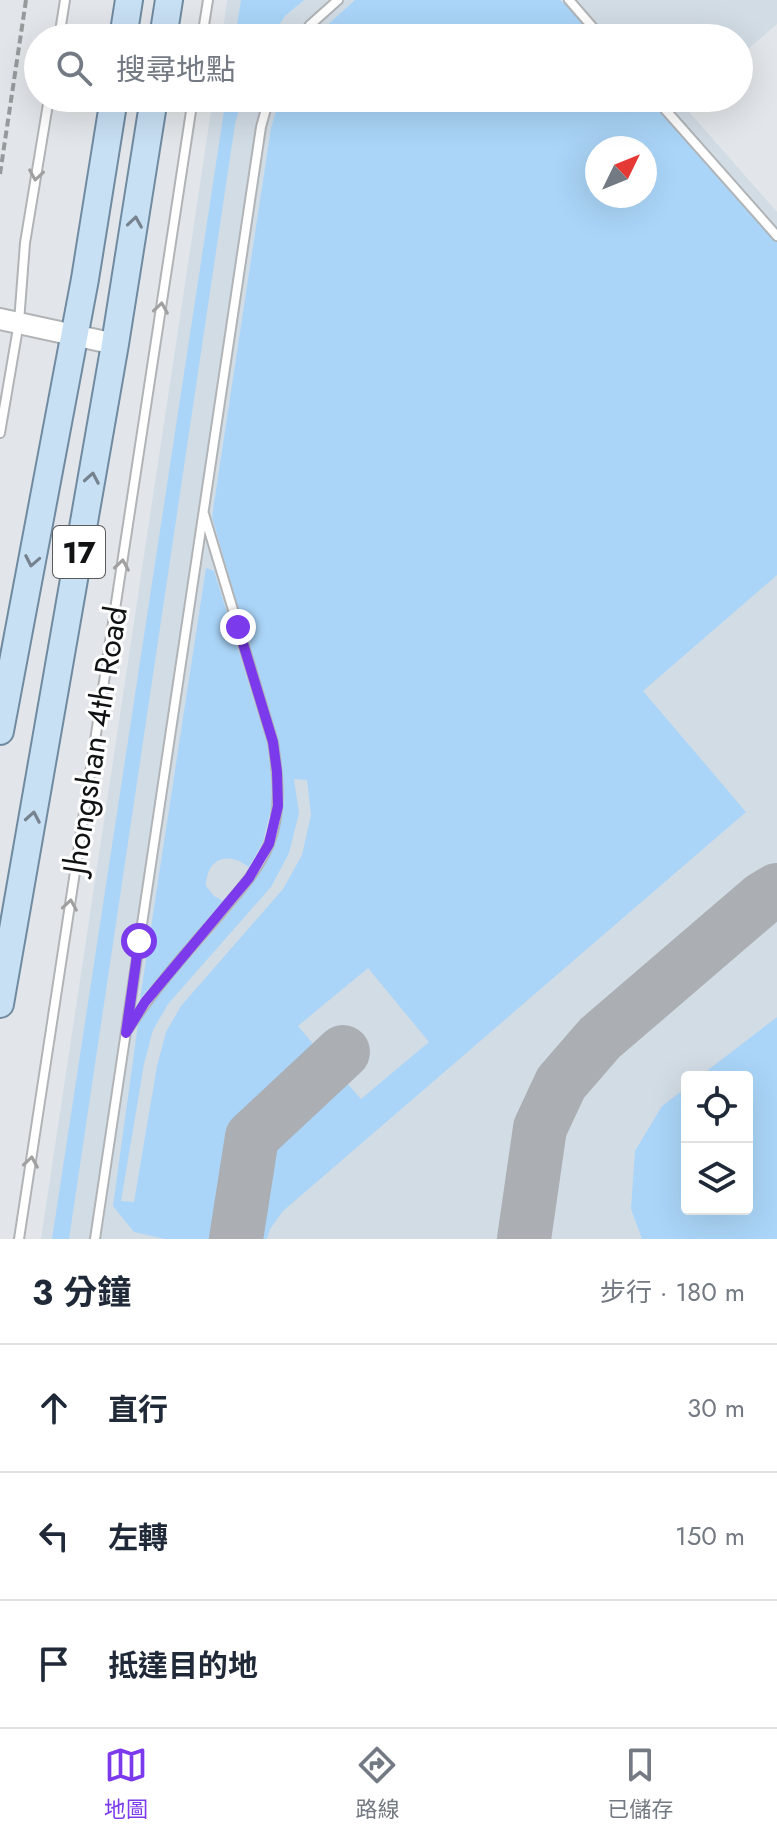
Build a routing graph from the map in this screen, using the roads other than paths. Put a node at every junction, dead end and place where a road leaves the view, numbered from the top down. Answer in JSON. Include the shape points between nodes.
{"nodes":[{"id":1,"x":65,"y":0,"type":"edge"},
{"id":2,"x":129,"y":0,"type":"edge"},
{"id":3,"x":169,"y":0,"type":"edge"},
{"id":4,"x":208,"y":0,"type":"edge"},
{"id":5,"x":338,"y":0,"type":"edge"},
{"id":6,"x":569,"y":0,"type":"edge"},
{"id":7,"x":61,"y":24,"type":"edge"},
{"id":8,"x":125,"y":24,"type":"edge"},
{"id":9,"x":165,"y":24,"type":"edge"},
{"id":10,"x":204,"y":24,"type":"edge"},
{"id":11,"x":311,"y":24,"type":"edge"},
{"id":12,"x":590,"y":24,"type":"edge"},
{"id":13,"x":47,"y":112,"type":"edge"},
{"id":14,"x":112,"y":112,"type":"edge"},
{"id":15,"x":152,"y":112,"type":"edge"},
{"id":16,"x":191,"y":112,"type":"edge"},
{"id":17,"x":265,"y":112,"type":"edge"},
{"id":18,"x":667,"y":112,"type":"edge"},
{"id":19,"x":777,"y":236,"type":"edge"},
{"id":20,"x":10,"y":320,"type":"edge"},
{"id":21,"x":74,"y":336,"type":"junction"},
{"id":22,"x":115,"y":344,"type":"junction"},
{"id":23,"x":0,"y":433,"type":"edge"},
{"id":24,"x":203,"y":511,"type":"junction"},
{"id":25,"x":0,"y":731,"type":"edge"},
{"id":26,"x":0,"y":1004,"type":"edge"},
{"id":27,"x":126,"y":1033,"type":"junction"},
{"id":28,"x":19,"y":1239,"type":"edge"},
{"id":29,"x":95,"y":1239,"type":"edge"}],
"edges":[{"from":1,"to":7,"type":"lane"},
{"from":2,"to":8,"type":"main road"},
{"from":3,"to":9,"type":"main road"},
{"from":4,"to":10,"type":"lane"},
{"from":5,"to":11,"type":"lane"},
{"from":6,"to":12,"type":"lane"},
{"from":13,"to":20,"type":"lane","one_way":true},
{"from":14,"to":21,"type":"main road","number":"17"},
{"from":22,"to":15,"type":"main road","name":"Jhongshan 4th Road","number":"17","one_way":true},
{"from":28,"to":16,"type":"lane","name":"Jhongshan 4th Road","one_way":true},
{"from":17,"to":24,"type":"lane"},
{"from":18,"to":19,"type":"lane"},
{"from":20,"to":21,"type":"street"},
{"from":20,"to":23,"type":"lane"},
{"from":21,"to":22,"type":"street"},
{"from":21,"to":25,"type":"main road","number":"17","one_way":true},
{"from":26,"to":22,"type":"main road","name":"Jhongshan 4th Road","number":"17","one_way":true},
{"from":24,"to":27,"type":"lane"},
{"from":24,"to":27,"type":"lane","via":[[273,742],[278,806],[269,844],[249,878],[145,1002]]},
{"from":27,"to":29,"type":"lane"}]}
